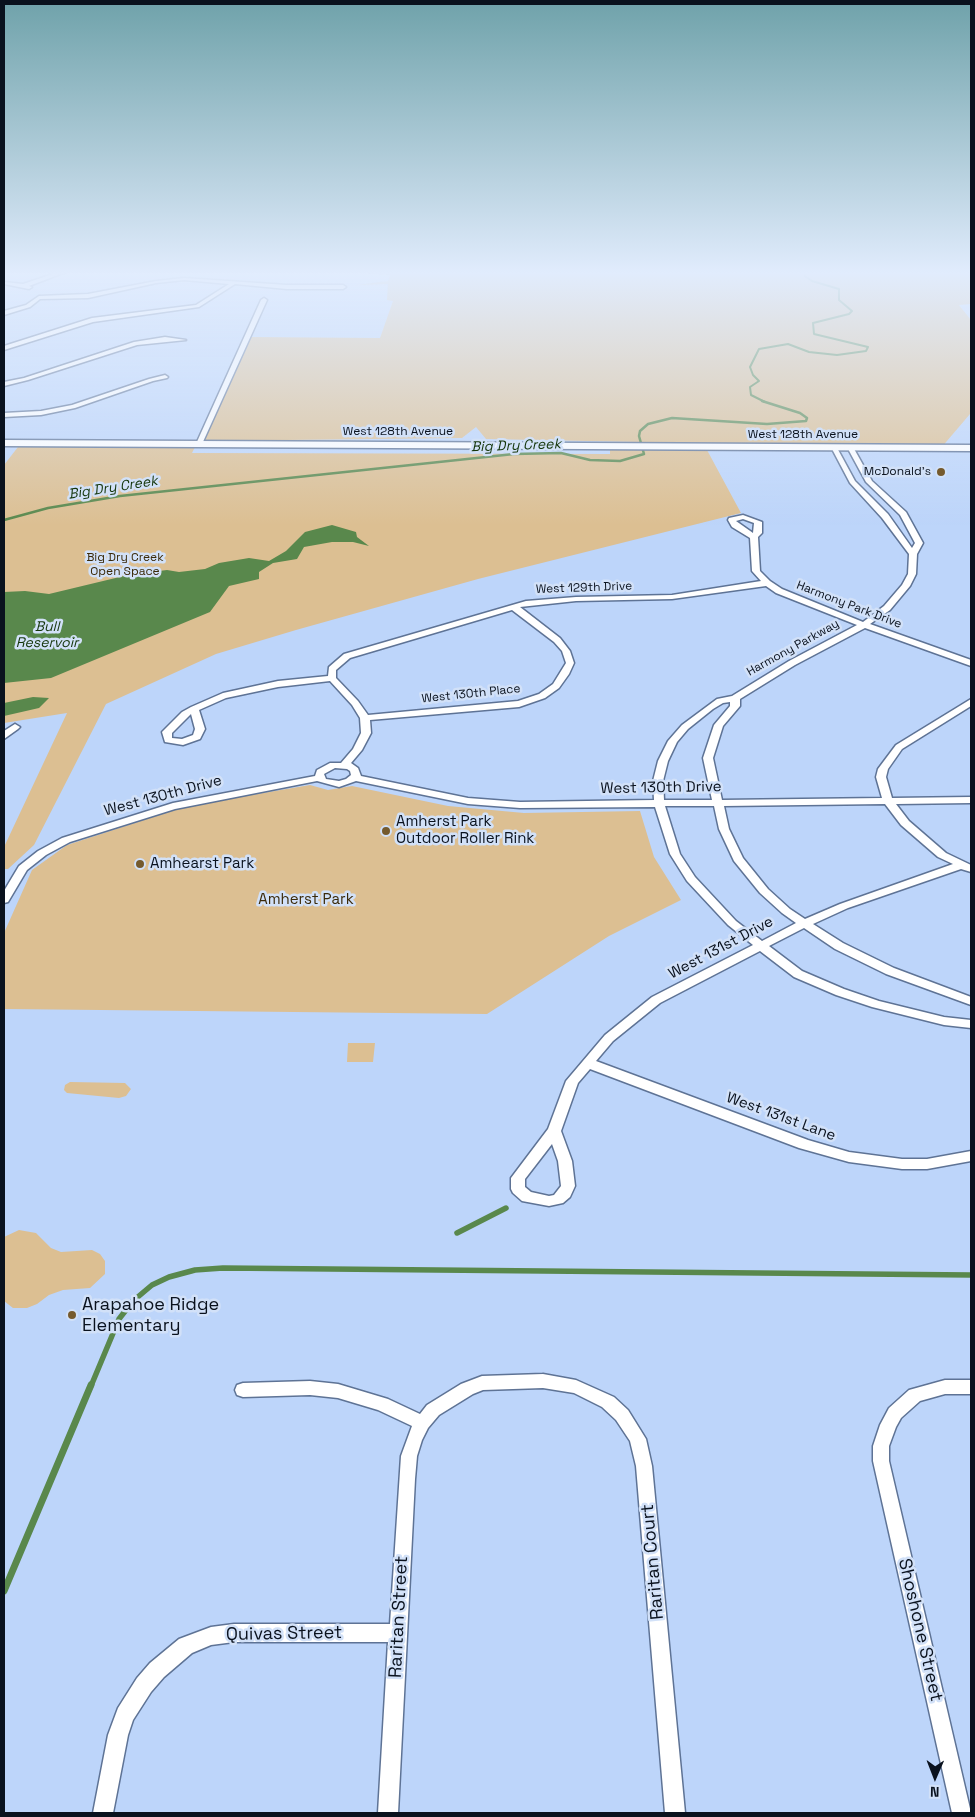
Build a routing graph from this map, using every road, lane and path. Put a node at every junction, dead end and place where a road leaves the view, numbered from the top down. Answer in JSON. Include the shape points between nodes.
{"nodes":[{"id":1,"x":97,"y":356,"type":"edge"},
{"id":2,"x":239,"y":356,"type":"edge"},
{"id":3,"x":165,"y":377,"type":"dead end"},
{"id":4,"x":4,"y":384,"type":"edge"},
{"id":5,"x":4,"y":415,"type":"edge"},
{"id":6,"x":4,"y":443,"type":"edge"},
{"id":7,"x":199,"y":444,"type":"junction"},
{"id":8,"x":834,"y":447,"type":"junction"},
{"id":9,"x":850,"y":447,"type":"junction"},
{"id":10,"x":971,"y":448,"type":"edge"},
{"id":11,"x":854,"y":485,"type":"junction"},
{"id":12,"x":872,"y":485,"type":"junction"},
{"id":13,"x":754,"y":537,"type":"dead end"},
{"id":14,"x":913,"y":554,"type":"junction"},
{"id":15,"x":767,"y":583,"type":"junction"},
{"id":16,"x":513,"y":606,"type":"junction"},
{"id":17,"x":864,"y":625,"type":"junction"},
{"id":18,"x":971,"y":663,"type":"edge"},
{"id":19,"x":332,"y":678,"type":"junction"},
{"id":20,"x":735,"y":698,"type":"junction"},
{"id":21,"x":971,"y":702,"type":"edge"},
{"id":22,"x":194,"y":709,"type":"dead end"},
{"id":23,"x":365,"y":718,"type":"junction"},
{"id":24,"x":15,"y":727,"type":"dead end"},
{"id":25,"x":4,"y":736,"type":"edge"},
{"id":26,"x":344,"y":765,"type":"junction"},
{"id":27,"x":320,"y":778,"type":"junction"},
{"id":28,"x":354,"y":778,"type":"junction"},
{"id":29,"x":971,"y":800,"type":"edge"},
{"id":30,"x":716,"y":802,"type":"junction"},
{"id":31,"x":889,"y":802,"type":"junction"},
{"id":32,"x":659,"y":804,"type":"junction"},
{"id":33,"x":966,"y":867,"type":"edge"},
{"id":34,"x":4,"y":900,"type":"edge"},
{"id":35,"x":803,"y":924,"type":"junction"},
{"id":36,"x":758,"y":946,"type":"junction"},
{"id":37,"x":971,"y":1001,"type":"edge"},
{"id":38,"x":971,"y":1024,"type":"edge"},
{"id":39,"x":588,"y":1063,"type":"junction"},
{"id":40,"x":554,"y":1131,"type":"junction"},
{"id":41,"x":971,"y":1156,"type":"edge"},
{"id":42,"x":971,"y":1387,"type":"edge"},
{"id":43,"x":243,"y":1390,"type":"dead end"},
{"id":44,"x":422,"y":1423,"type":"junction"},
{"id":45,"x":398,"y":1633,"type":"junction"},
{"id":46,"x":103,"y":1813,"type":"edge"},
{"id":47,"x":388,"y":1813,"type":"edge"},
{"id":48,"x":675,"y":1813,"type":"edge"},
{"id":49,"x":962,"y":1813,"type":"edge"}],
"edges":[{"from":1,"to":4,"type":"street"},
{"from":2,"to":7,"type":"street"},
{"from":3,"to":5,"type":"street","via":[[73,407]]},
{"from":6,"to":7,"type":"main road","name":"West 128th Avenue"},
{"from":7,"to":8,"type":"main road","name":"West 128th Avenue"},
{"from":8,"to":9,"type":"main road","name":"West 128th Avenue"},
{"from":8,"to":11,"type":"street"},
{"from":9,"to":10,"type":"main road","name":"West 128th Avenue"},
{"from":9,"to":12,"type":"street","name":"Harmony Parkway"},
{"from":11,"to":12,"type":"street"},
{"from":11,"to":14,"type":"street","via":[[885,516]]},
{"from":12,"to":14,"type":"street","name":"Harmony Parkway","via":[[911,525],[919,543]]},
{"from":13,"to":15,"type":"street","via":[[756,572]]},
{"from":14,"to":17,"type":"street","name":"Harmony Parkway","via":[[912,574],[902,593]]},
{"from":15,"to":16,"type":"street","name":"West 129th Drive","via":[[690,595],[559,600]]},
{"from":15,"to":17,"type":"street","name":"Harmony Park Drive","via":[[779,591]]},
{"from":16,"to":19,"type":"street","name":"West 129th Drive","via":[[347,656],[332,669]]},
{"from":16,"to":23,"type":"street","name":"West 130th Place","via":[[558,640],[566,651],[570,663],[556,686],[542,696],[519,704]]},
{"from":17,"to":18,"type":"street","name":"Harmony Park Drive"},
{"from":17,"to":20,"type":"street","name":"Harmony Parkway"},
{"from":19,"to":22,"type":"street","via":[[278,684],[223,696]]},
{"from":19,"to":23,"type":"street","via":[[356,703]]},
{"from":20,"to":30,"type":"street","via":[[735,706],[714,736],[708,758]]},
{"from":20,"to":32,"type":"street","name":"Harmony Parkway","via":[[710,707],[673,741],[658,781]]},
{"from":21,"to":31,"type":"street","via":[[907,740],[893,752],[881,777]]},
{"from":23,"to":26,"type":"street","via":[[366,733]]},
{"from":24,"to":25,"type":"street"},
{"from":26,"to":27,"type":"street","via":[[323,769]]},
{"from":26,"to":28,"type":"street","via":[[356,770]]},
{"from":27,"to":28,"type":"street","via":[[332,784]]},
{"from":27,"to":34,"type":"street","name":"West 130th Drive","via":[[173,806],[66,840],[23,868]]},
{"from":28,"to":32,"type":"street","name":"West 130th Drive","via":[[468,801],[520,805]]},
{"from":29,"to":31,"type":"street","name":"West 130th Drive"},
{"from":30,"to":31,"type":"street","name":"West 130th Drive"},
{"from":30,"to":32,"type":"street","name":"West 130th Drive"},
{"from":30,"to":35,"type":"street","via":[[738,859],[764,891]]},
{"from":31,"to":33,"type":"street","via":[[914,833],[942,855]]},
{"from":32,"to":36,"type":"street","name":"Harmony Parkway","via":[[675,854],[691,879]]},
{"from":33,"to":35,"type":"street","name":"West 131st Drive","via":[[844,906]]},
{"from":35,"to":36,"type":"street","name":"West 131st Drive"},
{"from":35,"to":37,"type":"street","via":[[890,971]]},
{"from":36,"to":38,"type":"street","name":"Harmony Parkway","via":[[798,974],[840,992],[944,1021]]},
{"from":36,"to":39,"type":"street","name":"West 131st Drive","via":[[656,1000],[609,1038]]},
{"from":39,"to":40,"type":"street","name":"West 131st Drive","via":[[572,1081]]},
{"from":39,"to":41,"type":"street","name":"West 131st Lane","via":[[804,1144],[849,1157],[927,1164]]},
{"from":40,"to":40,"type":"street","name":"West 131st Drive","via":[[518,1178],[518,1189],[527,1197],[543,1201],[558,1199],[568,1186],[565,1161]]},
{"from":42,"to":49,"type":"street","name":"Shoshone Street","via":[[945,1387],[916,1396],[895,1413],[881,1446]]},
{"from":43,"to":44,"type":"street","via":[[310,1388],[338,1391],[382,1404]]},
{"from":44,"to":45,"type":"street","name":"Raritan Street","via":[[409,1456]]},
{"from":44,"to":48,"type":"street","name":"Raritan Court","via":[[444,1402],[467,1389],[490,1382],[560,1383],[594,1394],[622,1414],[638,1439],[644,1466]]},
{"from":45,"to":46,"type":"street","name":"Quivas Street","via":[[234,1633],[211,1636],[186,1646],[148,1680],[125,1715]]},
{"from":45,"to":47,"type":"street","name":"Raritan Street"}]}
